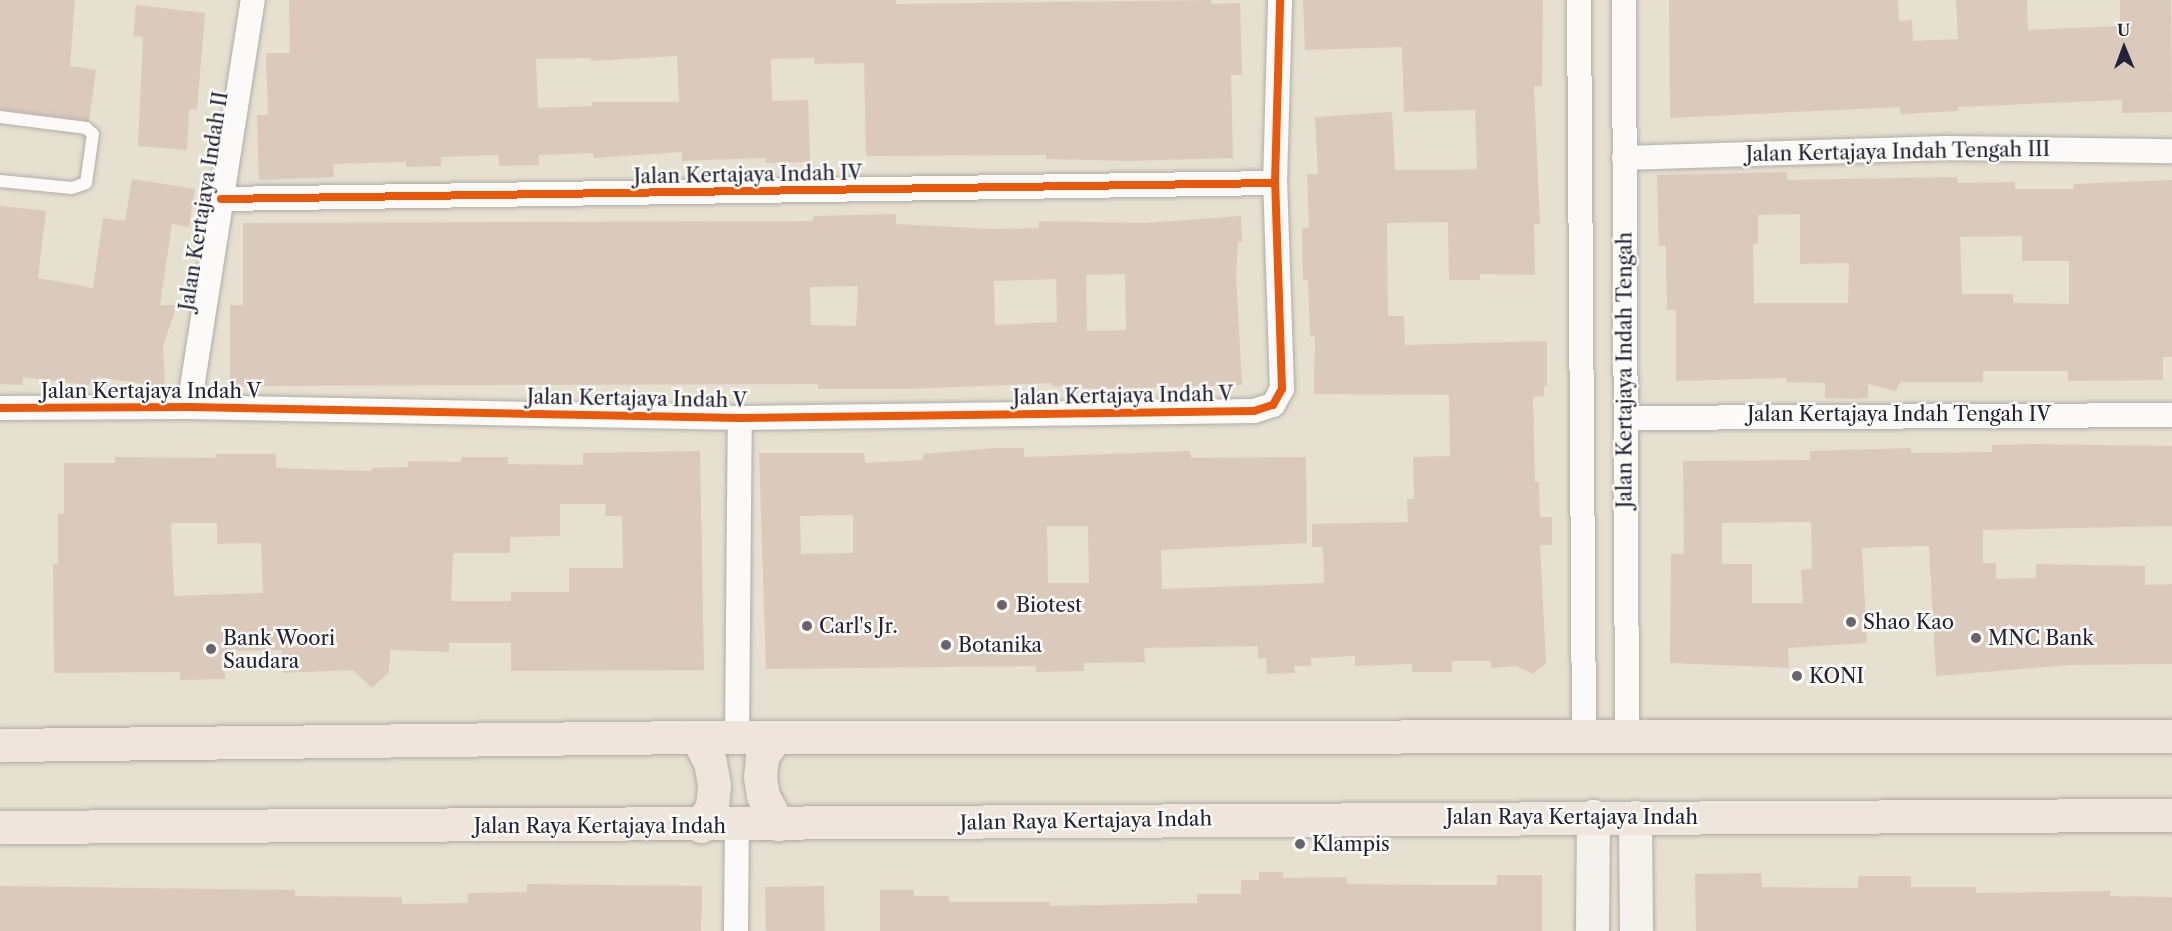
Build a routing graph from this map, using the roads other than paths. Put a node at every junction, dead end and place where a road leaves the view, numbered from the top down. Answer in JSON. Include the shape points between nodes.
{"nodes":[{"id":1,"x":253,"y":0,"type":"edge"},
{"id":2,"x":1280,"y":0,"type":"edge"},
{"id":3,"x":1579,"y":0,"type":"edge"},
{"id":4,"x":1624,"y":0,"type":"edge"},
{"id":5,"x":0,"y":117,"type":"edge"},
{"id":6,"x":2172,"y":151,"type":"edge"},
{"id":7,"x":1624,"y":158,"type":"junction"},
{"id":8,"x":0,"y":181,"type":"edge"},
{"id":9,"x":1275,"y":183,"type":"junction"},
{"id":10,"x":221,"y":199,"type":"junction"},
{"id":11,"x":189,"y":406,"type":"junction"},
{"id":12,"x":0,"y":408,"type":"edge"},
{"id":13,"x":2172,"y":414,"type":"edge"},
{"id":14,"x":740,"y":417,"type":"junction"},
{"id":15,"x":1626,"y":418,"type":"junction"},
{"id":16,"x":2172,"y":736,"type":"edge"},
{"id":17,"x":697,"y":737,"type":"junction"},
{"id":18,"x":737,"y":738,"type":"junction"},
{"id":19,"x":775,"y":738,"type":"junction"},
{"id":20,"x":1584,"y":739,"type":"junction"},
{"id":21,"x":1627,"y":739,"type":"junction"},
{"id":22,"x":0,"y":745,"type":"edge"},
{"id":23,"x":2172,"y":815,"type":"edge"},
{"id":24,"x":1593,"y":816,"type":"junction"},
{"id":25,"x":1635,"y":817,"type":"junction"},
{"id":26,"x":778,"y":824,"type":"junction"},
{"id":27,"x":701,"y":826,"type":"junction"},
{"id":28,"x":737,"y":826,"type":"junction"},
{"id":29,"x":0,"y":827,"type":"edge"},
{"id":30,"x":1592,"y":925,"type":"edge"},
{"id":31,"x":1636,"y":925,"type":"edge"},
{"id":32,"x":736,"y":931,"type":"edge"}],
"edges":[{"from":1,"to":10,"type":"street","name":"Jalan Kertajaya Indah II"},
{"from":2,"to":9,"type":"street"},
{"from":3,"to":20,"type":"street"},
{"from":4,"to":7,"type":"street","name":"Jalan Kertajaya Indah Tengah"},
{"from":5,"to":8,"type":"lane","via":[[86,128],[93,134],[86,183],[72,188]]},
{"from":6,"to":7,"type":"street","name":"Jalan Kertajaya Indah Tengah III","via":[[1945,148]]},
{"from":7,"to":15,"type":"street","name":"Jalan Kertajaya Indah Tengah"},
{"from":9,"to":10,"type":"street","name":"Jalan Kertajaya Indah IV"},
{"from":9,"to":14,"type":"street","name":"Jalan Kertajaya Indah V","via":[[1282,389],[1273,405],[1254,411]]},
{"from":10,"to":11,"type":"street","name":"Jalan Kertajaya Indah II"},
{"from":11,"to":12,"type":"street","name":"Jalan Kertajaya Indah V"},
{"from":11,"to":14,"type":"street","name":"Jalan Kertajaya Indah V"},
{"from":13,"to":15,"type":"street","name":"Jalan Kertajaya Indah Tengah IV"},
{"from":14,"to":18,"type":"street","name":"Jalan Kertajaya Indah V"},
{"from":15,"to":21,"type":"street","name":"Jalan Kertajaya Indah Tengah"},
{"from":16,"to":21,"type":"main road"},
{"from":17,"to":18,"type":"main road"},
{"from":17,"to":22,"type":"main road"},
{"from":17,"to":27,"type":"main road","via":[[710,762],[714,785],[712,806]]},
{"from":18,"to":19,"type":"main road"},
{"from":19,"to":20,"type":"main road"},
{"from":19,"to":26,"type":"main road","via":[[762,756],[760,777],[763,796]]},
{"from":20,"to":21,"type":"main road"},
{"from":23,"to":25,"type":"main road","name":"Jalan Raya Kertajaya Indah"},
{"from":24,"to":25,"type":"main road","name":"Jalan Raya Kertajaya Indah"},
{"from":24,"to":26,"type":"main road","name":"Jalan Raya Kertajaya Indah"},
{"from":24,"to":30,"type":"main road"},
{"from":25,"to":31,"type":"main road"},
{"from":26,"to":28,"type":"main road","name":"Jalan Raya Kertajaya Indah"},
{"from":27,"to":28,"type":"main road","name":"Jalan Raya Kertajaya Indah"},
{"from":27,"to":29,"type":"main road","name":"Jalan Raya Kertajaya Indah"},
{"from":28,"to":32,"type":"street"},
{"from":30,"to":31,"type":"main road"}]}
